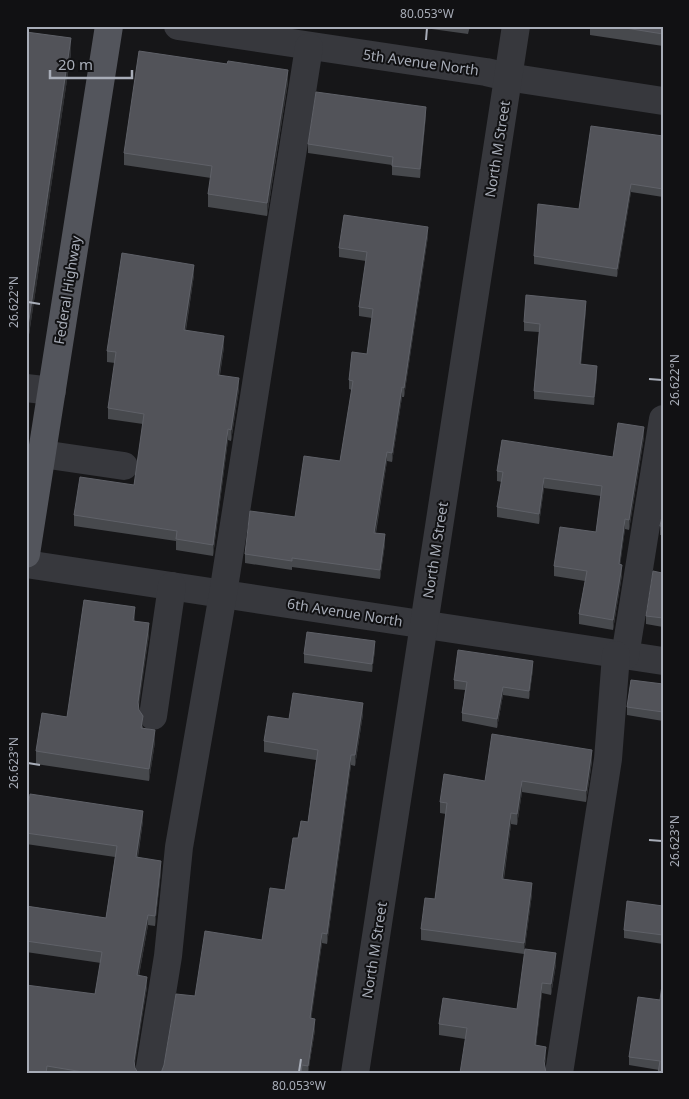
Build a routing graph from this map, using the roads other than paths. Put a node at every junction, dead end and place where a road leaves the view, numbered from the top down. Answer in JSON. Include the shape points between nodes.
{"nodes":[{"id":1,"x":108,"y":26,"type":"edge"},
{"id":2,"x":178,"y":26,"type":"edge"},
{"id":3,"x":516,"y":26,"type":"edge"},
{"id":4,"x":309,"y":46,"type":"junction"},
{"id":5,"x":508,"y":77,"type":"junction"},
{"id":6,"x":663,"y":101,"type":"edge"},
{"id":7,"x":39,"y":389,"type":"edge"},
{"id":8,"x":663,"y":419,"type":"edge"},
{"id":9,"x":42,"y":454,"type":"junction"},
{"id":10,"x":124,"y":466,"type":"dead end"},
{"id":11,"x":26,"y":554,"type":"edge"},
{"id":12,"x":26,"y":564,"type":"edge"},
{"id":13,"x":172,"y":586,"type":"junction"},
{"id":14,"x":223,"y":594,"type":"junction"},
{"id":15,"x":424,"y":624,"type":"junction"},
{"id":16,"x":621,"y":655,"type":"junction"},
{"id":17,"x":663,"y":662,"type":"edge"},
{"id":18,"x":153,"y":716,"type":"dead end"},
{"id":19,"x":149,"y":1073,"type":"edge"},
{"id":20,"x":355,"y":1073,"type":"edge"},
{"id":21,"x":559,"y":1073,"type":"edge"}],
"edges":[{"from":1,"to":7,"type":"main road","name":"Federal Highway"},
{"from":2,"to":4,"type":"street","name":"5th Avenue North"},
{"from":3,"to":5,"type":"street","name":"North M Street"},
{"from":4,"to":5,"type":"street","name":"5th Avenue North"},
{"from":4,"to":14,"type":"street"},
{"from":5,"to":6,"type":"street","name":"5th Avenue North"},
{"from":5,"to":15,"type":"street","name":"North M Street"},
{"from":7,"to":9,"type":"main road","name":"Federal Highway"},
{"from":8,"to":16,"type":"street"},
{"from":9,"to":10,"type":"street"},
{"from":9,"to":11,"type":"main road","name":"Federal Highway"},
{"from":12,"to":13,"type":"street","name":"6th Avenue North"},
{"from":13,"to":14,"type":"street","name":"6th Avenue North"},
{"from":13,"to":18,"type":"street"},
{"from":14,"to":15,"type":"street","name":"6th Avenue North"},
{"from":14,"to":19,"type":"street","via":[[179,847],[168,956]]},
{"from":15,"to":16,"type":"street","name":"6th Avenue North"},
{"from":15,"to":20,"type":"street","name":"North M Street"},
{"from":16,"to":17,"type":"street","name":"6th Avenue North"},
{"from":16,"to":21,"type":"street"}]}
